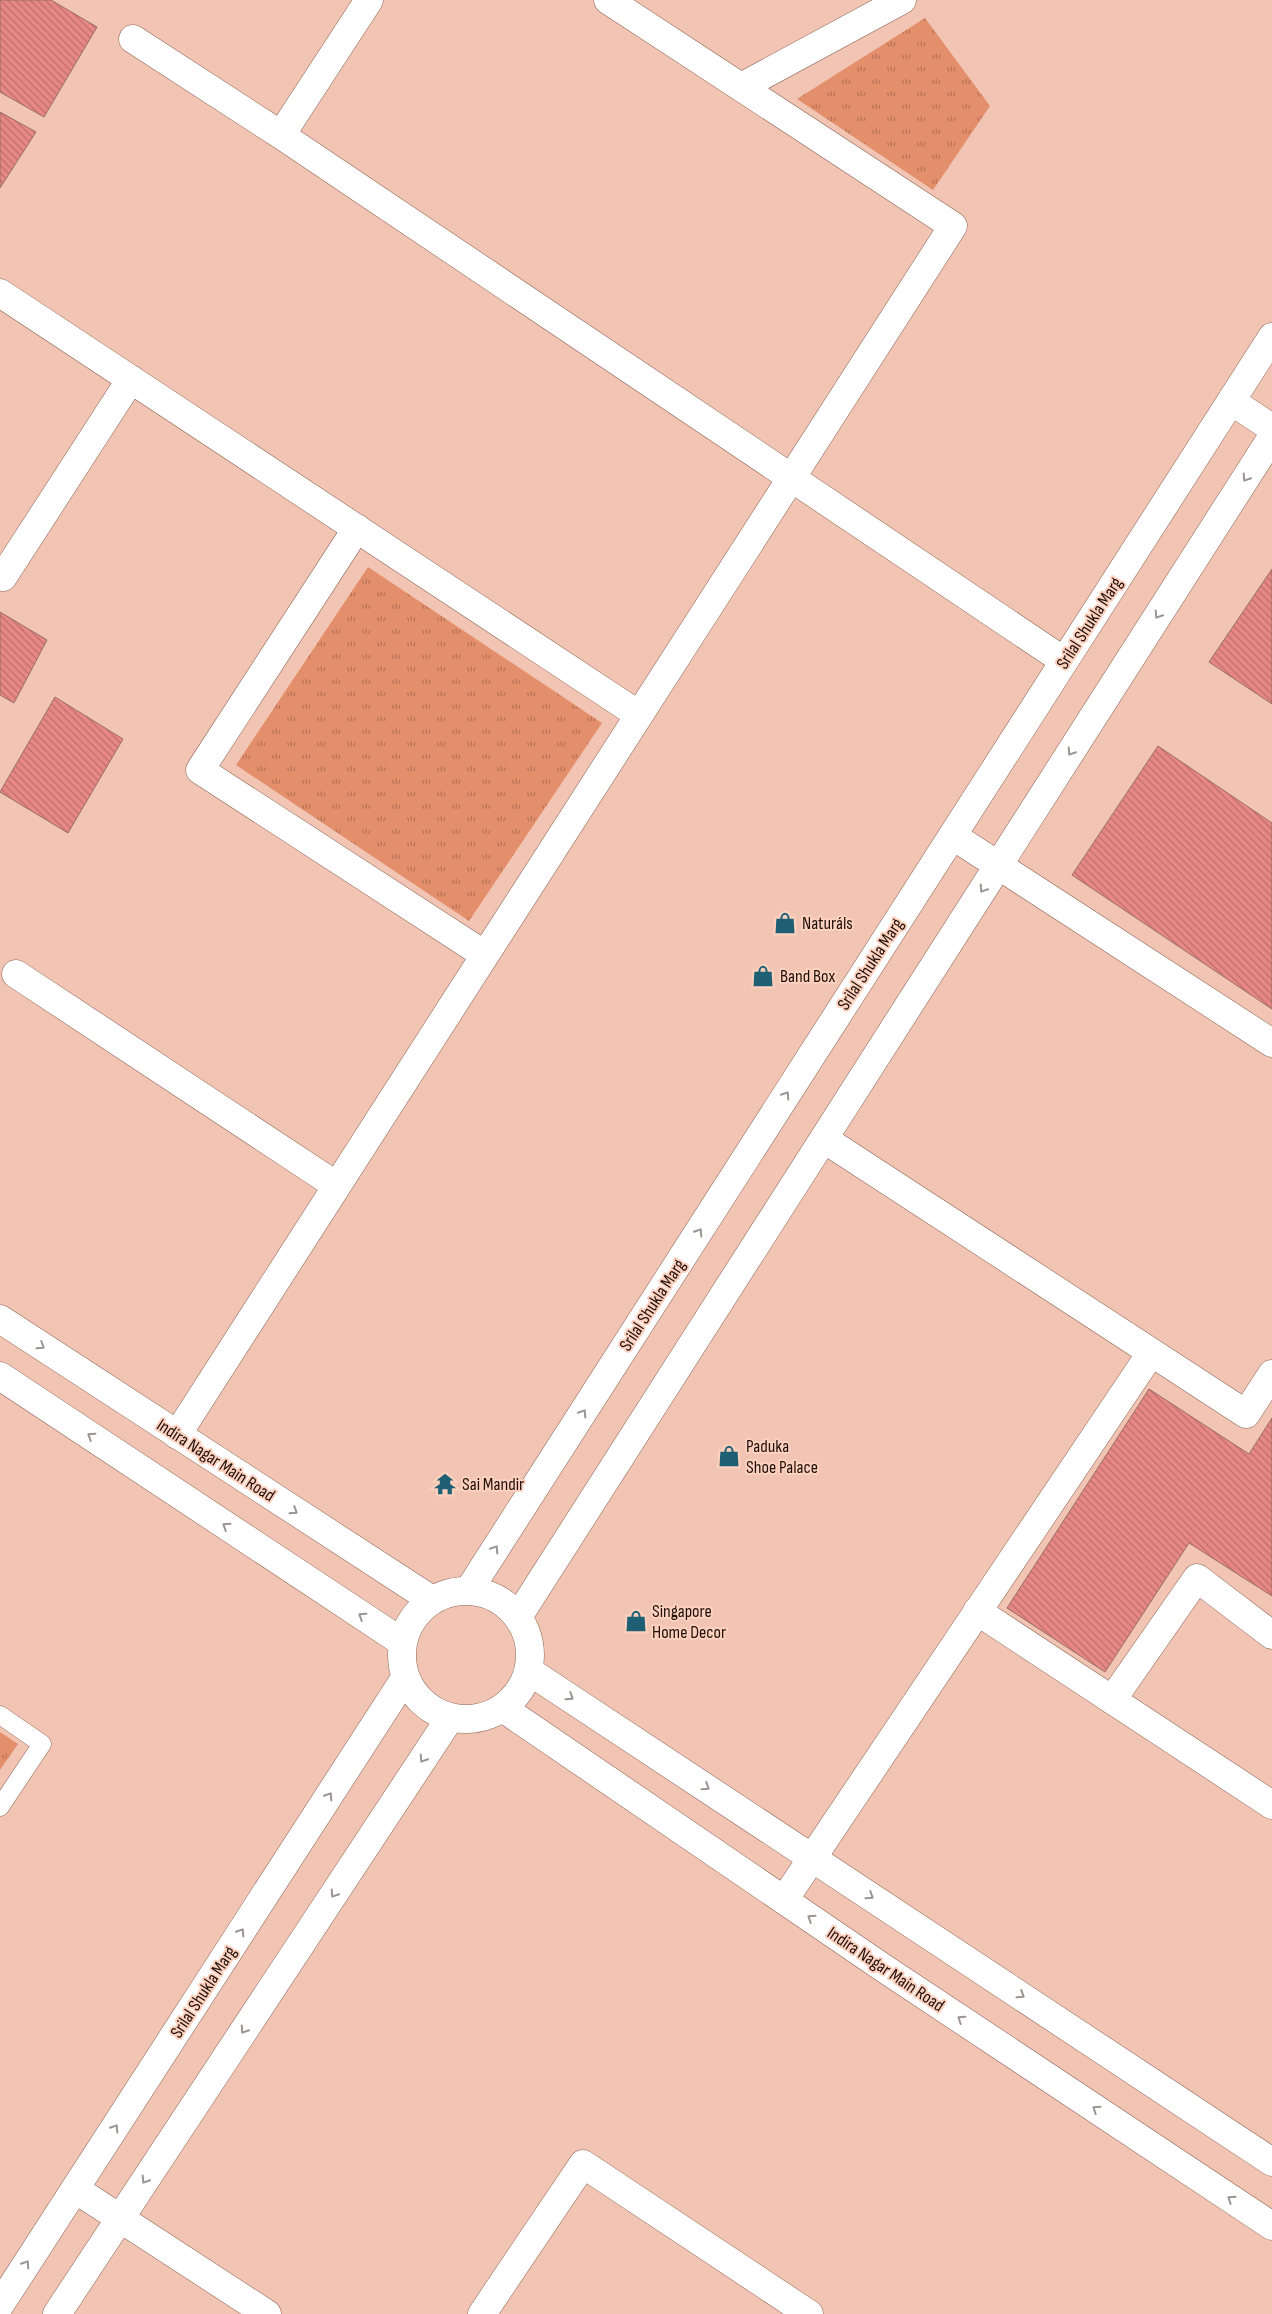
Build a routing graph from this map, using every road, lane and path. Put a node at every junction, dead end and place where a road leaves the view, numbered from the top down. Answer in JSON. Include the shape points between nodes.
{"nodes":[{"id":1,"x":369,"y":0,"type":"edge"},
{"id":2,"x":608,"y":0,"type":"edge"},
{"id":3,"x":902,"y":0,"type":"edge"},
{"id":4,"x":134,"y":39,"type":"dead end"},
{"id":5,"x":741,"y":87,"type":"junction"},
{"id":6,"x":281,"y":135,"type":"junction"},
{"id":7,"x":0,"y":293,"type":"edge"},
{"id":8,"x":1272,"y":337,"type":"edge"},
{"id":9,"x":131,"y":379,"type":"junction"},
{"id":10,"x":1231,"y":401,"type":"junction"},
{"id":11,"x":1272,"y":428,"type":"edge"},
{"id":12,"x":1272,"y":437,"type":"edge"},
{"id":13,"x":791,"y":478,"type":"junction"},
{"id":14,"x":357,"y":528,"type":"junction"},
{"id":15,"x":3,"y":577,"type":"dead end"},
{"id":16,"x":1064,"y":661,"type":"junction"},
{"id":17,"x":639,"y":715,"type":"junction"},
{"id":18,"x":952,"y":836,"type":"junction"},
{"id":19,"x":998,"y":865,"type":"junction"},
{"id":20,"x":485,"y":956,"type":"junction"},
{"id":21,"x":16,"y":974,"type":"dead end"},
{"id":22,"x":1272,"y":1043,"type":"edge"},
{"id":23,"x":824,"y":1139,"type":"junction"},
{"id":24,"x":337,"y":1186,"type":"junction"},
{"id":25,"x":0,"y":1319,"type":"edge"},
{"id":26,"x":1151,"y":1353,"type":"junction"},
{"id":27,"x":1272,"y":1374,"type":"edge"},
{"id":28,"x":0,"y":1376,"type":"edge"},
{"id":29,"x":177,"y":1435,"type":"junction"},
{"id":30,"x":468,"y":1590,"type":"junction"},
{"id":31,"x":432,"y":1600,"type":"junction"},
{"id":32,"x":977,"y":1611,"type":"junction"},
{"id":33,"x":518,"y":1617,"type":"junction"},
{"id":34,"x":1272,"y":1635,"type":"edge"},
{"id":35,"x":402,"y":1642,"type":"junction"},
{"id":36,"x":529,"y":1671,"type":"junction"},
{"id":37,"x":405,"y":1678,"type":"junction"},
{"id":38,"x":1112,"y":1700,"type":"junction"},
{"id":39,"x":504,"y":1709,"type":"junction"},
{"id":40,"x":0,"y":1716,"type":"edge"},
{"id":41,"x":450,"y":1718,"type":"junction"},
{"id":42,"x":1272,"y":1805,"type":"edge"},
{"id":43,"x":0,"y":1808,"type":"edge"},
{"id":44,"x":812,"y":1857,"type":"junction"},
{"id":45,"x":784,"y":1900,"type":"junction"},
{"id":46,"x":1272,"y":2162,"type":"edge"},
{"id":47,"x":75,"y":2189,"type":"junction"},
{"id":48,"x":120,"y":2218,"type":"junction"},
{"id":49,"x":1272,"y":2226,"type":"edge"},
{"id":50,"x":0,"y":2305,"type":"edge"},
{"id":51,"x":57,"y":2314,"type":"edge"},
{"id":52,"x":267,"y":2314,"type":"edge"},
{"id":53,"x":482,"y":2314,"type":"edge"},
{"id":54,"x":809,"y":2314,"type":"edge"}],
"edges":[{"from":1,"to":6,"type":"street"},
{"from":2,"to":5,"type":"street"},
{"from":3,"to":5,"type":"street"},
{"from":4,"to":6,"type":"street"},
{"from":5,"to":13,"type":"street","via":[[953,226]]},
{"from":6,"to":13,"type":"street"},
{"from":7,"to":9,"type":"street"},
{"from":8,"to":10,"type":"street","name":"Srilal Shukla Marg"},
{"from":9,"to":14,"type":"street"},
{"from":9,"to":15,"type":"street"},
{"from":10,"to":11,"type":"street"},
{"from":10,"to":16,"type":"street","name":"Srilal Shukla Marg"},
{"from":12,"to":19,"type":"street","one_way":true},
{"from":13,"to":16,"type":"street"},
{"from":13,"to":17,"type":"street"},
{"from":14,"to":17,"type":"street"},
{"from":14,"to":20,"type":"street","via":[[200,770]]},
{"from":16,"to":18,"type":"street","name":"Srilal Shukla Marg"},
{"from":17,"to":20,"type":"street"},
{"from":18,"to":19,"type":"street"},
{"from":30,"to":18,"type":"street","name":"Srilal Shukla Marg","one_way":true},
{"from":19,"to":22,"type":"street"},
{"from":19,"to":23,"type":"street","one_way":true},
{"from":20,"to":24,"type":"street"},
{"from":21,"to":24,"type":"street"},
{"from":23,"to":26,"type":"street"},
{"from":23,"to":33,"type":"street"},
{"from":24,"to":29,"type":"street"},
{"from":25,"to":29,"type":"street","name":"Indira Nagar Main Road","one_way":true},
{"from":26,"to":27,"type":"street","via":[[1246,1414]]},
{"from":26,"to":32,"type":"street"},
{"from":35,"to":28,"type":"street","one_way":true},
{"from":29,"to":31,"type":"street","name":"Indira Nagar Main Road","one_way":true},
{"from":30,"to":31,"type":"street"},
{"from":30,"to":33,"type":"street","via":[[496,1598]]},
{"from":31,"to":35,"type":"street","via":[[410,1622]]},
{"from":32,"to":38,"type":"street"},
{"from":32,"to":44,"type":"street"},
{"from":33,"to":36,"type":"street","via":[[530,1644]]},
{"from":34,"to":38,"type":"street","via":[[1197,1578]]},
{"from":35,"to":37,"type":"street","via":[[401,1661]]},
{"from":36,"to":39,"type":"street","via":[[519,1693]]},
{"from":36,"to":44,"type":"street","one_way":true},
{"from":37,"to":41,"type":"street","via":[[412,1691],[429,1708]]},
{"from":47,"to":37,"type":"street","name":"Srilal Shukla Marg","one_way":true},
{"from":38,"to":42,"type":"street"},
{"from":39,"to":41,"type":"street","via":[[477,1719]]},
{"from":39,"to":45,"type":"street","name":"Indira Nagar Main Road"},
{"from":40,"to":43,"type":"lane","via":[[42,1744]]},
{"from":41,"to":48,"type":"street","one_way":true},
{"from":44,"to":45,"type":"street"},
{"from":44,"to":46,"type":"street","one_way":true},
{"from":49,"to":45,"type":"street","name":"Indira Nagar Main Road","one_way":true},
{"from":47,"to":48,"type":"street"},
{"from":50,"to":47,"type":"street","name":"Srilal Shukla Marg","one_way":true},
{"from":48,"to":51,"type":"street"},
{"from":48,"to":52,"type":"street"},
{"from":53,"to":54,"type":"street","via":[[583,2164]]}]}
